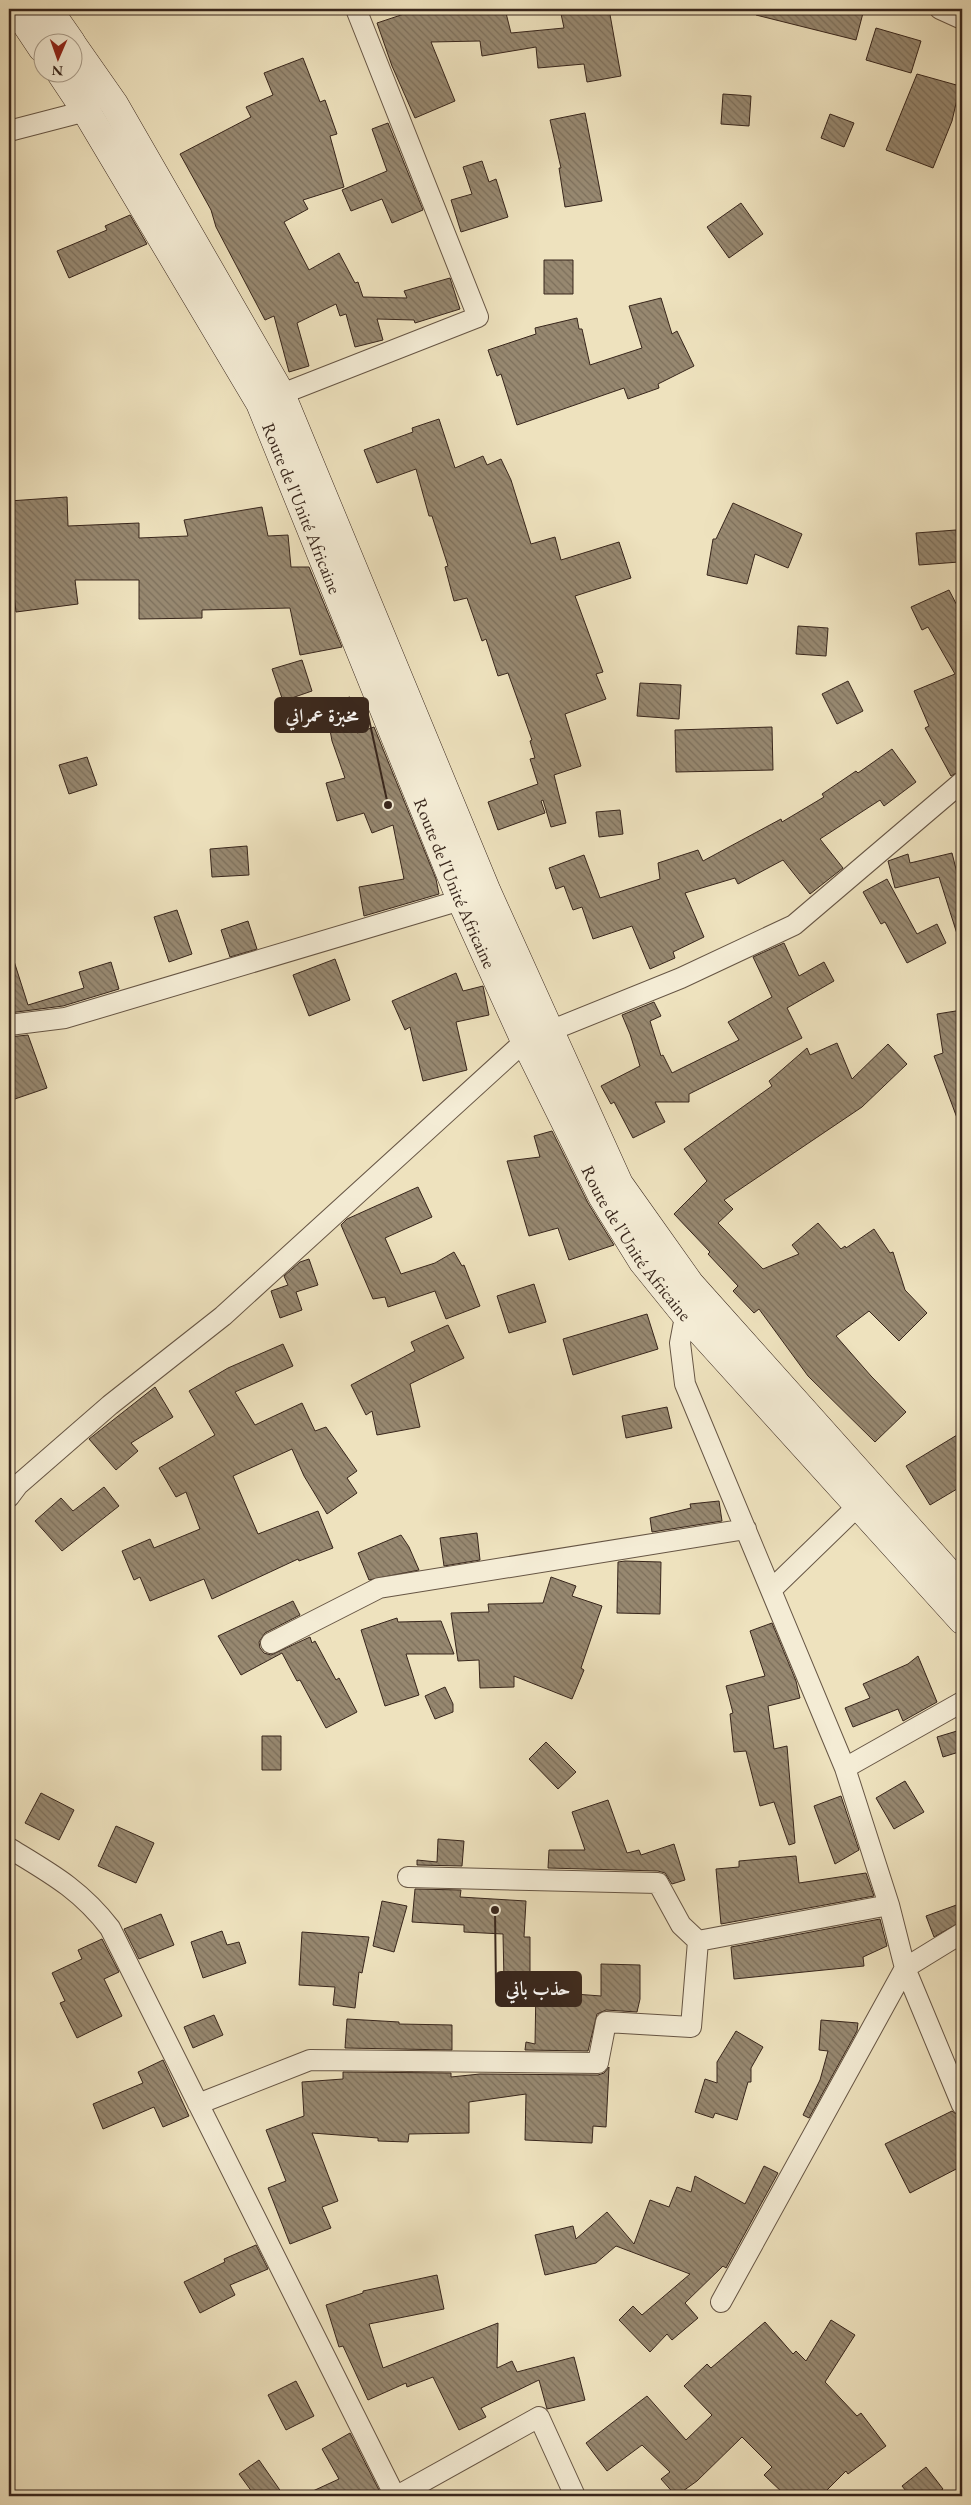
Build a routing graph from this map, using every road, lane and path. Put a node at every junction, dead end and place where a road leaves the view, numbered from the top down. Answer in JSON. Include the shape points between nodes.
{"nodes":[{"id":1,"x":16,"y":9,"type":"edge"},
{"id":2,"x":48,"y":9,"type":"edge"},
{"id":3,"x":356,"y":9,"type":"edge"},
{"id":4,"x":940,"y":9,"type":"edge"},
{"id":5,"x":962,"y":18,"type":"edge"},
{"id":6,"x":64,"y":32,"type":"edge"},
{"id":7,"x":32,"y":33,"type":"edge"},
{"id":8,"x":82,"y":58,"type":"edge"},
{"id":9,"x":67,"y":82,"type":"edge"},
{"id":10,"x":86,"y":110,"type":"junction"},
{"id":11,"x":9,"y":131,"type":"edge"},
{"id":12,"x":270,"y":398,"type":"junction"},
{"id":13,"x":962,"y":782,"type":"edge"},
{"id":14,"x":461,"y":900,"type":"junction"},
{"id":15,"x":9,"y":1025,"type":"edge"},
{"id":16,"x":537,"y":1036,"type":"junction"},
{"id":17,"x":652,"y":1254,"type":"junction"},
{"id":18,"x":690,"y":1284,"type":"junction"},
{"id":19,"x":685,"y":1314,"type":"junction"},
{"id":20,"x":9,"y":1497,"type":"edge"},
{"id":21,"x":867,"y":1497,"type":"junction"},
{"id":22,"x":746,"y":1530,"type":"junction"},
{"id":23,"x":962,"y":1588,"type":"edge"},
{"id":24,"x":771,"y":1590,"type":"junction"},
{"id":25,"x":962,"y":1620,"type":"edge"},
{"id":26,"x":271,"y":1643,"type":"dead end"},
{"id":27,"x":962,"y":1702,"type":"edge"},
{"id":28,"x":845,"y":1768,"type":"junction"},
{"id":29,"x":9,"y":1848,"type":"edge"},
{"id":30,"x":408,"y":1877,"type":"dead end"},
{"id":31,"x":889,"y":1905,"type":"junction"},
{"id":32,"x":962,"y":1933,"type":"edge"},
{"id":33,"x":698,"y":1941,"type":"junction"},
{"id":34,"x":905,"y":1968,"type":"junction"},
{"id":35,"x":198,"y":2104,"type":"junction"},
{"id":36,"x":962,"y":2105,"type":"edge"},
{"id":37,"x":721,"y":2302,"type":"dead end"},
{"id":38,"x":396,"y":2496,"type":"edge"},
{"id":39,"x":575,"y":2496,"type":"edge"}],
"edges":[{"from":1,"to":7,"type":"main road"},
{"from":2,"to":6,"type":"main road","name":"Route de l'Unité Africaine"},
{"from":3,"to":12,"type":"street","via":[[478,317]]},
{"from":4,"to":5,"type":"street"},
{"from":8,"to":12,"type":"main road","name":"Route de l'Unité Africaine","via":[[114,104]]},
{"from":9,"to":10,"type":"main road","name":"Route de l'Unité Africaine"},
{"from":10,"to":11,"type":"street"},
{"from":10,"to":12,"type":"main road","name":"Route de l'Unité Africaine"},
{"from":12,"to":14,"type":"main road","name":"Route de l'Unité Africaine"},
{"from":12,"to":16,"type":"main road","name":"Route de l'Unité Africaine","via":[[488,892]]},
{"from":13,"to":16,"type":"street","via":[[794,925],[681,978]]},
{"from":14,"to":15,"type":"street","via":[[65,1018]]},
{"from":14,"to":16,"type":"main road","name":"Route de l'Unité Africaine"},
{"from":16,"to":17,"type":"main road","name":"Route de l'Unité Africaine","via":[[619,1184]]},
{"from":16,"to":20,"type":"street","via":[[223,1316],[110,1405],[18,1485]]},
{"from":17,"to":18,"type":"main road","name":"Route de l'Unité Africaine"},
{"from":17,"to":19,"type":"main road","name":"Route de l'Unité Africaine"},
{"from":18,"to":19,"type":"street"},
{"from":18,"to":21,"type":"main road","name":"Route de l'Unité Africaine"},
{"from":19,"to":21,"type":"main road","name":"Route de l'Unité Africaine"},
{"from":19,"to":22,"type":"street","via":[[680,1343],[685,1384]]},
{"from":21,"to":23,"type":"main road","name":"Route de l'Unité Africaine"},
{"from":21,"to":24,"type":"street"},
{"from":21,"to":25,"type":"main road","name":"Route de l'Unité Africaine"},
{"from":22,"to":24,"type":"street"},
{"from":22,"to":26,"type":"street","via":[[380,1588]]},
{"from":24,"to":28,"type":"street"},
{"from":27,"to":28,"type":"street"},
{"from":28,"to":31,"type":"street"},
{"from":29,"to":35,"type":"street","via":[[61,1880],[92,1904],[110,1928]]},
{"from":30,"to":33,"type":"street","via":[[658,1883],[681,1925]]},
{"from":31,"to":33,"type":"street"},
{"from":31,"to":34,"type":"street"},
{"from":32,"to":34,"type":"street"},
{"from":33,"to":35,"type":"street","via":[[691,2027],[606,2022],[598,2063],[310,2060]]},
{"from":34,"to":36,"type":"street"},
{"from":34,"to":37,"type":"street"},
{"from":35,"to":38,"type":"street"},
{"from":38,"to":39,"type":"street","via":[[539,2417]]}]}
